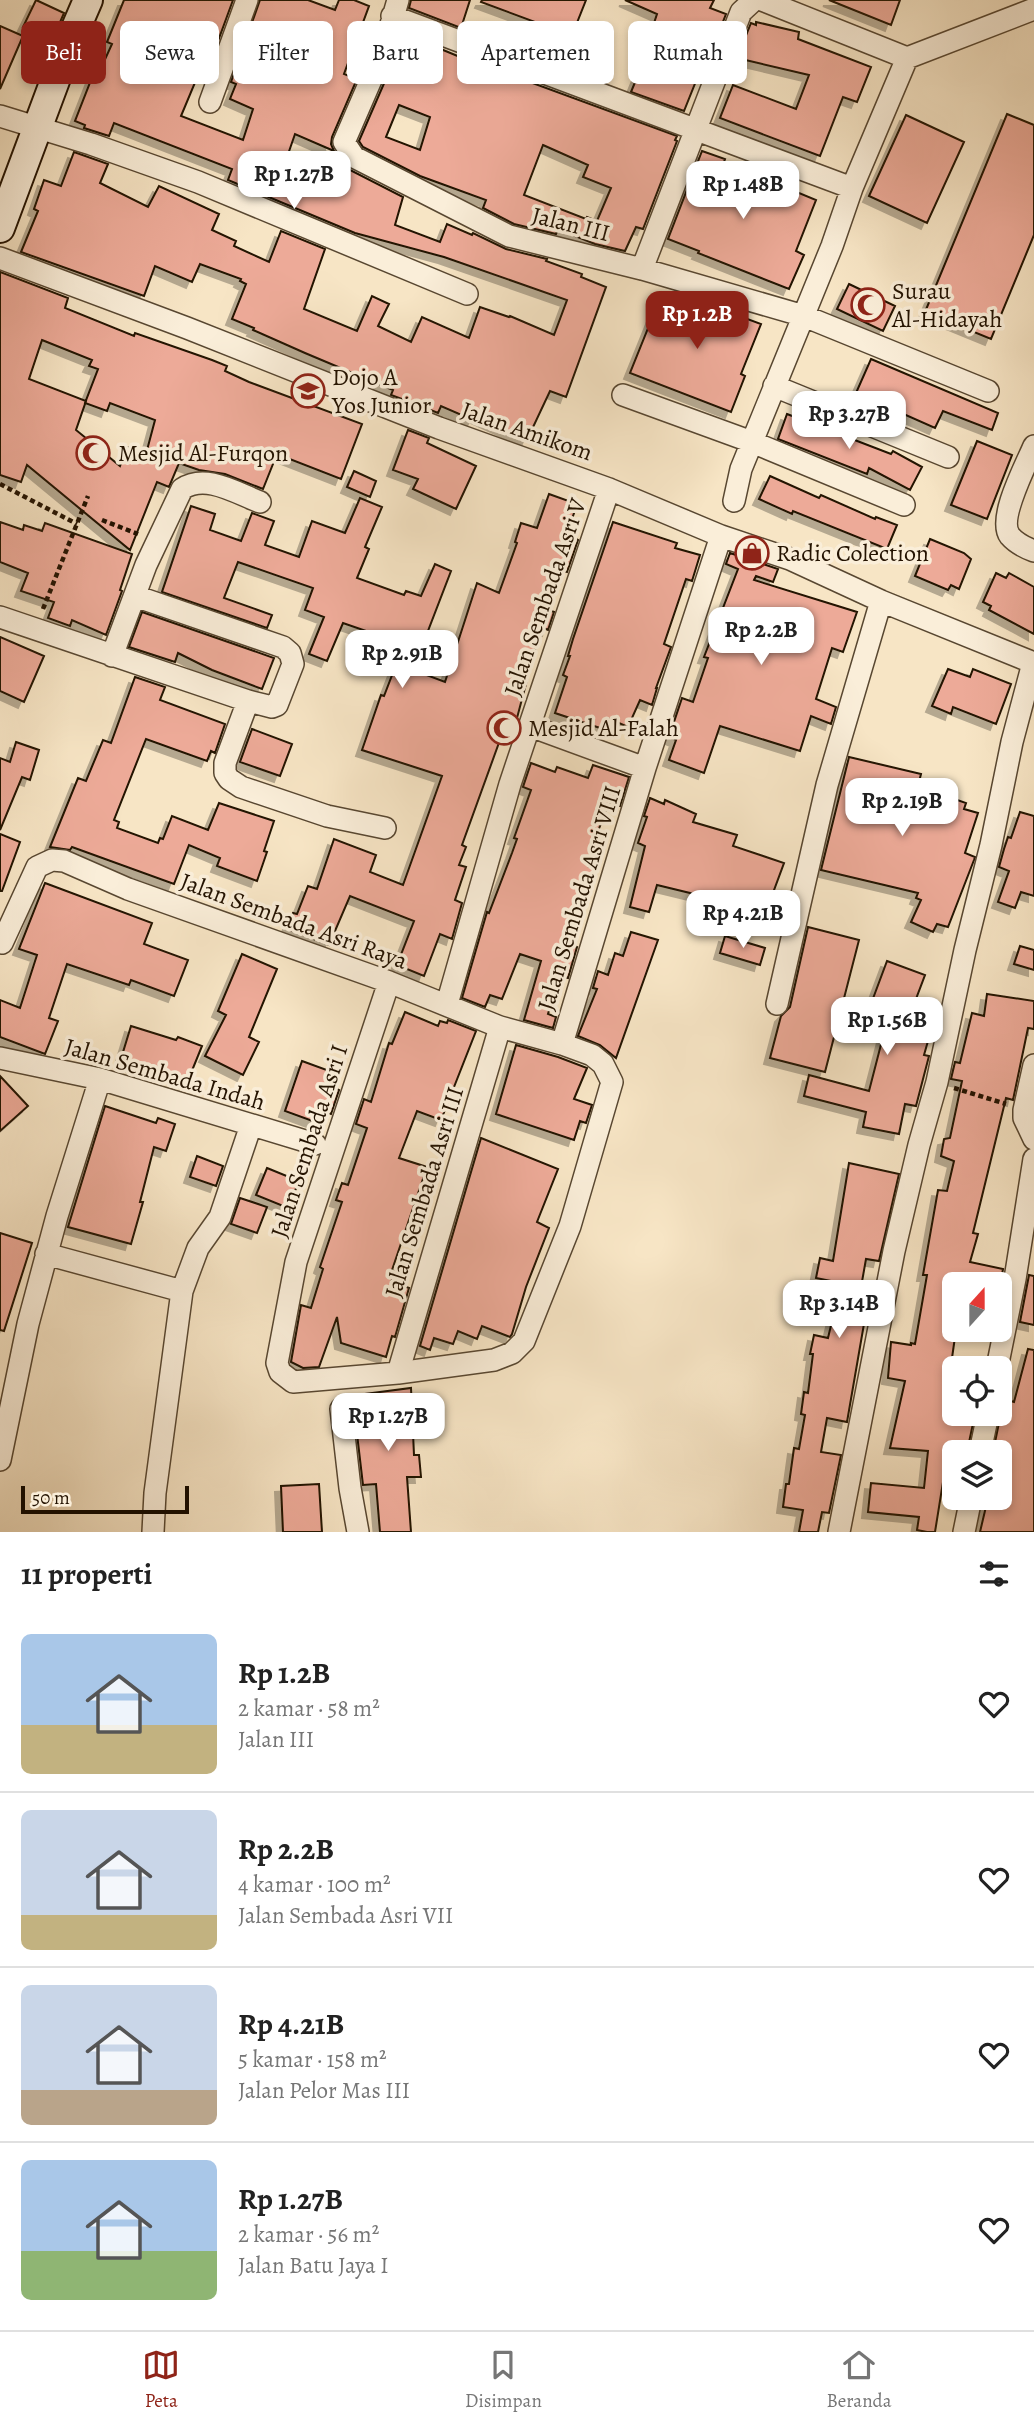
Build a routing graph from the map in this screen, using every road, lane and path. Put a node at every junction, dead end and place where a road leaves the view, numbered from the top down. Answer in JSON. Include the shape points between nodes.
{"nodes":[{"id":1,"x":88,"y":0,"type":"edge"},
{"id":2,"x":247,"y":0,"type":"edge"},
{"id":3,"x":754,"y":0,"type":"edge"},
{"id":4,"x":763,"y":0,"type":"edge"},
{"id":5,"x":395,"y":8,"type":"edge"},
{"id":6,"x":1034,"y":9,"type":"edge"},
{"id":7,"x":907,"y":58,"type":"junction"},
{"id":8,"x":210,"y":102,"type":"dead end"},
{"id":9,"x":0,"y":116,"type":"edge"},
{"id":10,"x":37,"y":128,"type":"junction"},
{"id":11,"x":698,"y":129,"type":"junction"},
{"id":12,"x":852,"y":188,"type":"junction"},
{"id":13,"x":0,"y":228,"type":"edge"},
{"id":14,"x":0,"y":258,"type":"edge"},
{"id":15,"x":642,"y":269,"type":"junction"},
{"id":16,"x":467,"y":294,"type":"dead end"},
{"id":17,"x":804,"y":316,"type":"junction"},
{"id":18,"x":774,"y":386,"type":"junction"},
{"id":19,"x":988,"y":391,"type":"dead end"},
{"id":20,"x":623,"y":395,"type":"dead end"},
{"id":21,"x":752,"y":442,"type":"junction"},
{"id":22,"x":1034,"y":446,"type":"edge"},
{"id":23,"x":948,"y":457,"type":"dead end"},
{"id":24,"x":0,"y":484,"type":"edge"},
{"id":25,"x":609,"y":489,"type":"junction"},
{"id":26,"x":88,"y":496,"type":"dead end"},
{"id":27,"x":734,"y":501,"type":"dead end"},
{"id":28,"x":260,"y":502,"type":"dead end"},
{"id":29,"x":904,"y":505,"type":"dead end"},
{"id":30,"x":102,"y":520,"type":"dead end"},
{"id":31,"x":77,"y":524,"type":"junction"},
{"id":32,"x":721,"y":536,"type":"junction"},
{"id":33,"x":158,"y":542,"type":"junction"},
{"id":34,"x":1034,"y":551,"type":"edge"},
{"id":35,"x":135,"y":596,"type":"junction"},
{"id":36,"x":881,"y":601,"type":"junction"},
{"id":37,"x":0,"y":617,"type":"edge"},
{"id":38,"x":35,"y":629,"type":"junction"},
{"id":39,"x":112,"y":656,"type":"junction"},
{"id":40,"x":1033,"y":663,"type":"edge"},
{"id":41,"x":248,"y":701,"type":"junction"},
{"id":42,"x":530,"y":726,"type":"junction"},
{"id":43,"x":645,"y":768,"type":"junction"},
{"id":44,"x":385,"y":828,"type":"dead end"},
{"id":45,"x":1,"y":944,"type":"edge"},
{"id":46,"x":389,"y":982,"type":"junction"},
{"id":47,"x":447,"y":1004,"type":"junction"},
{"id":48,"x":777,"y":1004,"type":"dead end"},
{"id":49,"x":500,"y":1027,"type":"junction"},
{"id":50,"x":562,"y":1044,"type":"junction"},
{"id":51,"x":0,"y":1058,"type":"edge"},
{"id":52,"x":1034,"y":1065,"type":"edge"},
{"id":53,"x":100,"y":1079,"type":"junction"},
{"id":54,"x":937,"y":1082,"type":"junction"},
{"id":55,"x":1024,"y":1110,"type":"junction"},
{"id":56,"x":251,"y":1125,"type":"junction"},
{"id":57,"x":1034,"y":1139,"type":"edge"},
{"id":58,"x":314,"y":1144,"type":"dead end"},
{"id":59,"x":1034,"y":1159,"type":"edge"},
{"id":60,"x":46,"y":1254,"type":"junction"},
{"id":61,"x":182,"y":1291,"type":"junction"},
{"id":62,"x":999,"y":1356,"type":"edge"},
{"id":63,"x":397,"y":1373,"type":"junction"},
{"id":64,"x":341,"y":1409,"type":"dead end"},
{"id":65,"x":0,"y":1460,"type":"edge"},
{"id":66,"x":969,"y":1510,"type":"edge"},
{"id":67,"x":153,"y":1532,"type":"edge"},
{"id":68,"x":358,"y":1532,"type":"edge"},
{"id":69,"x":839,"y":1532,"type":"edge"},
{"id":70,"x":964,"y":1532,"type":"edge"}],
"edges":[{"from":1,"to":10,"type":"street"},
{"from":2,"to":8,"type":"street"},
{"from":3,"to":11,"type":"street","via":[[741,12]]},
{"from":4,"to":7,"type":"street"},
{"from":5,"to":11,"type":"street"},
{"from":5,"to":15,"type":"street","name":"Jalan III","via":[[383,52],[344,142],[354,157],[509,236]]},
{"from":6,"to":7,"type":"street"},
{"from":7,"to":12,"type":"street"},
{"from":9,"to":10,"type":"street"},
{"from":10,"to":13,"type":"street"},
{"from":10,"to":16,"type":"street","via":[[198,182]]},
{"from":11,"to":12,"type":"street"},
{"from":11,"to":15,"type":"street"},
{"from":12,"to":17,"type":"street"},
{"from":14,"to":25,"type":"street","name":"Jalan Amikom"},
{"from":15,"to":17,"type":"street","name":"Jalan III"},
{"from":17,"to":18,"type":"street"},
{"from":17,"to":19,"type":"street","name":"Jalan III"},
{"from":18,"to":21,"type":"street"},
{"from":18,"to":23,"type":"street"},
{"from":20,"to":21,"type":"street"},
{"from":21,"to":27,"type":"street"},
{"from":21,"to":29,"type":"street"},
{"from":22,"to":34,"type":"street","via":[[1005,522],[1011,537]]},
{"from":24,"to":31,"type":"path"},
{"from":25,"to":32,"type":"street","name":"Jalan Amikom"},
{"from":25,"to":42,"type":"street","name":"Jalan Sembada Asri V"},
{"from":26,"to":31,"type":"path"},
{"from":28,"to":33,"type":"street","via":[[211,483],[190,484],[177,496]]},
{"from":30,"to":33,"type":"path"},
{"from":31,"to":38,"type":"path"},
{"from":32,"to":36,"type":"street","name":"Jalan Amikom","via":[[790,559]]},
{"from":32,"to":43,"type":"street","name":"Jalan Sembada Asri VIII"},
{"from":33,"to":35,"type":"street"},
{"from":35,"to":39,"type":"street"},
{"from":35,"to":41,"type":"street","via":[[290,653],[293,664],[277,705]]},
{"from":36,"to":40,"type":"street","name":"Jalan Amikom"},
{"from":36,"to":48,"type":"street","via":[[827,785]]},
{"from":37,"to":38,"type":"street"},
{"from":38,"to":39,"type":"street"},
{"from":39,"to":41,"type":"street"},
{"from":40,"to":54,"type":"street"},
{"from":41,"to":44,"type":"street","via":[[225,763],[229,779],[327,817]]},
{"from":42,"to":43,"type":"street"},
{"from":42,"to":47,"type":"street","name":"Jalan Sembada Asri V"},
{"from":43,"to":50,"type":"street","name":"Jalan Sembada Asri VIII"},
{"from":45,"to":46,"type":"street","name":"Jalan Sembada Asri Raya","via":[[37,866],[64,861],[128,889]]},
{"from":46,"to":47,"type":"street","name":"Jalan Sembada Asri Raya"},
{"from":46,"to":63,"type":"street","name":"Jalan Sembada Asri I","via":[[296,1262],[276,1363],[293,1382]]},
{"from":47,"to":49,"type":"street","name":"Jalan Sembada Asri Raya"},
{"from":49,"to":50,"type":"street","name":"Jalan Sembada Asri Raya"},
{"from":49,"to":63,"type":"street","name":"Jalan Sembada Asri III"},
{"from":50,"to":63,"type":"street","name":"Jalan Sembada Asri Raya","via":[[592,1055],[612,1082],[570,1226],[524,1341],[512,1353],[494,1360]]},
{"from":51,"to":53,"type":"street","name":"Jalan Sembada Indah"},
{"from":52,"to":55,"type":"street"},
{"from":53,"to":56,"type":"street","name":"Jalan Sembada Indah"},
{"from":53,"to":60,"type":"street"},
{"from":54,"to":55,"type":"path"},
{"from":54,"to":69,"type":"street","via":[[894,1251]]},
{"from":55,"to":57,"type":"street"},
{"from":56,"to":58,"type":"street","name":"Jalan Sembada Indah"},
{"from":56,"to":61,"type":"street","via":[[220,1217],[198,1248]]},
{"from":59,"to":62,"type":"street"},
{"from":60,"to":61,"type":"street"},
{"from":60,"to":65,"type":"street"},
{"from":61,"to":67,"type":"street"},
{"from":64,"to":68,"type":"street"},
{"from":66,"to":70,"type":"street"}]}
